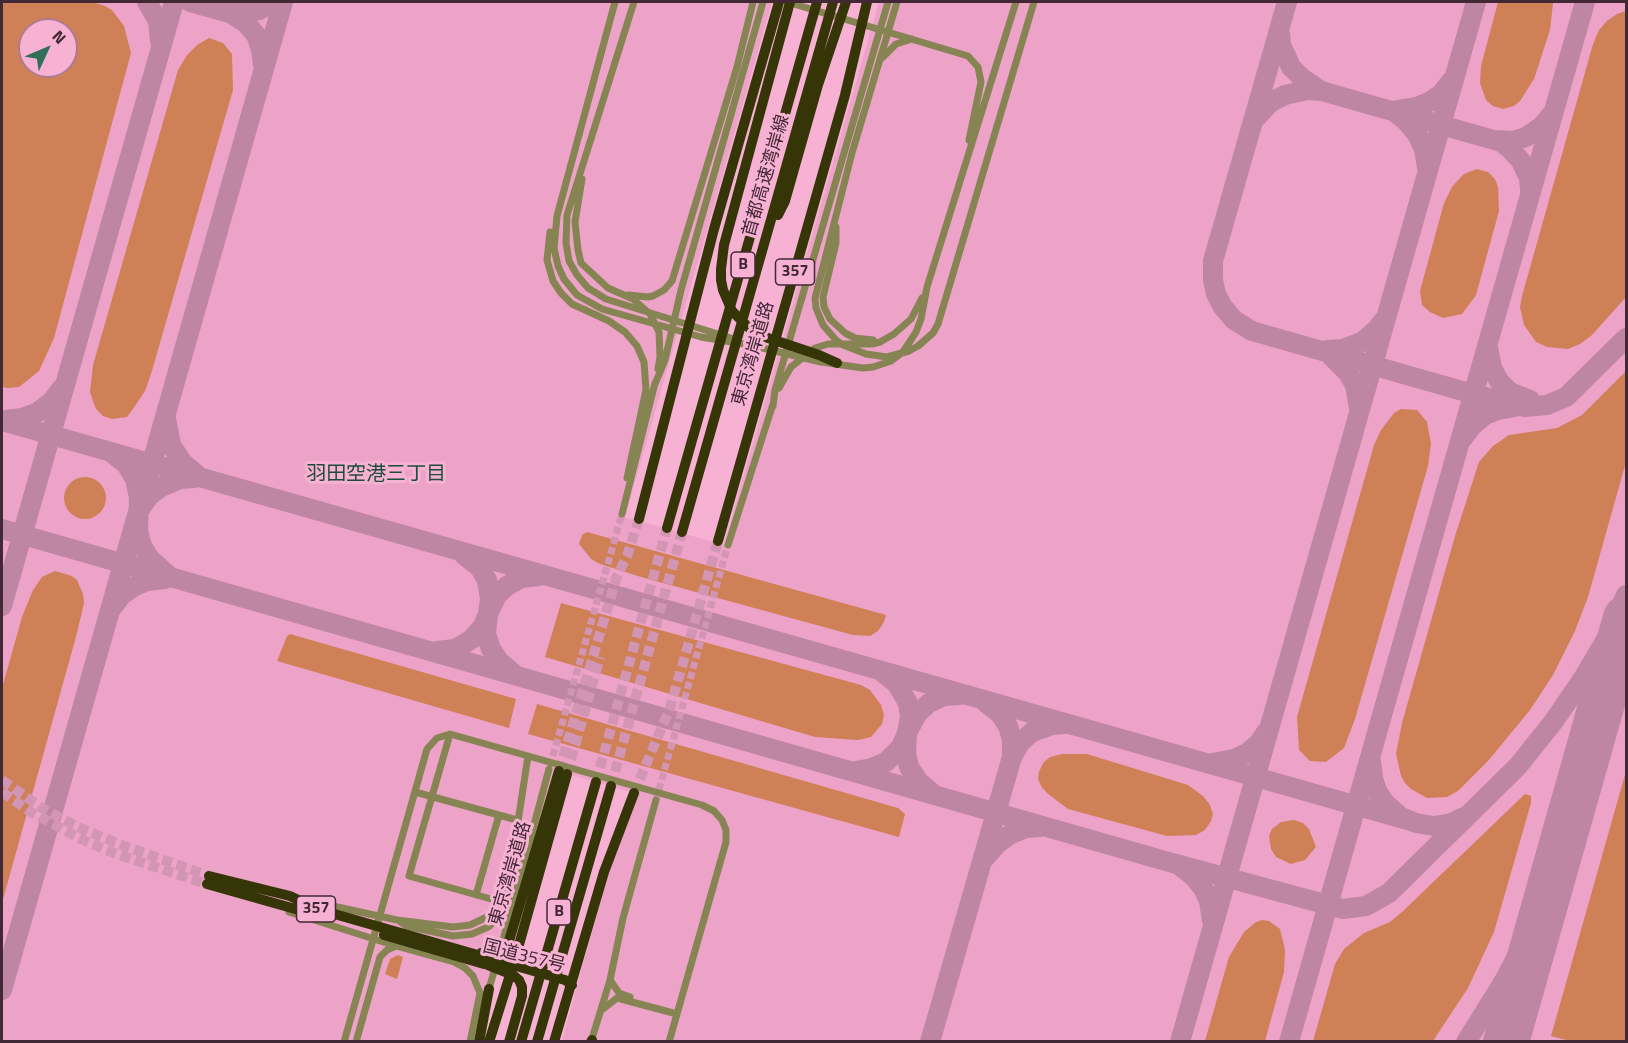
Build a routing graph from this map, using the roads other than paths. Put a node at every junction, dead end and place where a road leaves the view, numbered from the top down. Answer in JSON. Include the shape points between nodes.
{"nodes":[{"id":1,"x":615,"y":2,"type":"edge"},
{"id":2,"x":636,"y":2,"type":"edge"},
{"id":3,"x":746,"y":2,"type":"edge"},
{"id":4,"x":753,"y":2,"type":"edge"},
{"id":5,"x":763,"y":2,"type":"edge"},
{"id":6,"x":779,"y":2,"type":"edge"},
{"id":7,"x":788,"y":2,"type":"edge"},
{"id":8,"x":818,"y":2,"type":"edge"},
{"id":9,"x":833,"y":2,"type":"edge"},
{"id":10,"x":846,"y":2,"type":"edge"},
{"id":11,"x":867,"y":2,"type":"edge"},
{"id":12,"x":888,"y":2,"type":"edge"},
{"id":13,"x":897,"y":2,"type":"edge"},
{"id":14,"x":1016,"y":2,"type":"edge"},
{"id":15,"x":1034,"y":2,"type":"edge"},
{"id":16,"x":749,"y":18,"type":"junction"},
{"id":17,"x":877,"y":28,"type":"junction"},
{"id":18,"x":888,"y":31,"type":"junction"},
{"id":19,"x":917,"y":39,"type":"junction"},
{"id":20,"x":879,"y":63,"type":"junction"},
{"id":21,"x":967,"y":158,"type":"junction"},
{"id":22,"x":586,"y":160,"type":"junction"},
{"id":23,"x":557,"y":216,"type":"junction"},
{"id":24,"x":836,"y":218,"type":"junction"},
{"id":25,"x":762,"y":251,"type":"junction"},
{"id":26,"x":927,"y":287,"type":"junction"},
{"id":27,"x":617,"y":293,"type":"junction"},
{"id":28,"x":888,"y":337,"type":"junction"},
{"id":29,"x":750,"y":345,"type":"junction"},
{"id":30,"x":837,"y":363,"type":"junction"},
{"id":31,"x":655,"y":384,"type":"junction"},
{"id":32,"x":772,"y":406,"type":"junction"},
{"id":33,"x":624,"y":504,"type":"junction"},
{"id":34,"x":622,"y":514,"type":"tunnel mouth"},
{"id":35,"x":639,"y":519,"type":"tunnel mouth"},
{"id":36,"x":667,"y":528,"type":"tunnel mouth"},
{"id":37,"x":682,"y":532,"type":"tunnel mouth"},
{"id":38,"x":723,"y":543,"type":"joint"},
{"id":39,"x":450,"y":734,"type":"junction"},
{"id":40,"x":528,"y":756,"type":"junction"},
{"id":41,"x":558,"y":771,"type":"junction"},
{"id":42,"x":596,"y":782,"type":"tunnel mouth"},
{"id":43,"x":611,"y":786,"type":"tunnel mouth"},
{"id":44,"x":414,"y":792,"type":"junction"},
{"id":45,"x":634,"y":793,"type":"tunnel mouth"},
{"id":46,"x":431,"y":796,"type":"junction"},
{"id":47,"x":656,"y":800,"type":"tunnel mouth"},
{"id":48,"x":499,"y":815,"type":"junction"},
{"id":49,"x":518,"y":820,"type":"junction"},
{"id":50,"x":517,"y":884,"type":"junction"},
{"id":51,"x":232,"y":892,"type":"junction"},
{"id":52,"x":476,"y":895,"type":"junction"},
{"id":53,"x":290,"y":896,"type":"junction"},
{"id":54,"x":491,"y":899,"type":"dead end"},
{"id":55,"x":397,"y":920,"type":"junction"},
{"id":56,"x":423,"y":943,"type":"junction"},
{"id":57,"x":396,"y":946,"type":"junction"},
{"id":58,"x":466,"y":951,"type":"junction"},
{"id":59,"x":488,"y":965,"type":"junction"},
{"id":60,"x":610,"y":980,"type":"junction"},
{"id":61,"x":572,"y":985,"type":"junction"},
{"id":62,"x":489,"y":989,"type":"junction"},
{"id":63,"x":678,"y":1012,"type":"junction"},
{"id":64,"x":600,"y":1013,"type":"junction"},
{"id":65,"x":344,"y":1041,"type":"edge"},
{"id":66,"x":356,"y":1041,"type":"edge"},
{"id":67,"x":470,"y":1041,"type":"edge"},
{"id":68,"x":479,"y":1041,"type":"edge"},
{"id":69,"x":489,"y":1041,"type":"edge"},
{"id":70,"x":509,"y":1041,"type":"edge"},
{"id":71,"x":521,"y":1041,"type":"edge"},
{"id":72,"x":537,"y":1041,"type":"edge"},
{"id":73,"x":554,"y":1041,"type":"edge"},
{"id":74,"x":591,"y":1041,"type":"edge"},
{"id":75,"x":669,"y":1041,"type":"edge"}],
"edges":[{"from":1,"to":23,"type":"street"},
{"from":2,"to":22,"type":"street"},
{"from":3,"to":16,"type":"street"},
{"from":4,"to":16,"type":"street"},
{"from":5,"to":31,"type":"street","via":[[681,290],[665,360]]},
{"from":6,"to":35,"type":"highway","via":[[714,228]]},
{"from":7,"to":17,"type":"street"},
{"from":7,"to":30,"type":"highway","via":[[722,258],[721,280],[726,299],[739,319],[758,333]]},
{"from":8,"to":36,"type":"highway","name":"首都高速湾岸線","number":"B"},
{"from":9,"to":25,"type":"highway","name":"首都高速湾岸線","number":"B"},
{"from":10,"to":25,"type":"highway","via":[[785,201]]},
{"from":11,"to":38,"type":"highway","name":"東京湾岸道路","number":"357"},
{"from":12,"to":17,"type":"street"},
{"from":13,"to":18,"type":"street"},
{"from":14,"to":21,"type":"street"},
{"from":15,"to":24,"type":"street","via":[[941,316],[933,333],[918,346],[898,355],[874,356],[836,340],[823,325],[816,308],[817,287]]},
{"from":16,"to":27,"type":"street","via":[[672,281],[664,290],[648,297]]},
{"from":17,"to":18,"type":"street"},
{"from":17,"to":32,"type":"street"},
{"from":18,"to":19,"type":"street"},
{"from":18,"to":20,"type":"street"},
{"from":19,"to":20,"type":"street","via":[[896,44]]},
{"from":19,"to":21,"type":"street","via":[[964,53],[978,67],[981,82]]},
{"from":20,"to":24,"type":"street"},
{"from":21,"to":26,"type":"street"},
{"from":22,"to":27,"type":"street","via":[[575,222],[578,250],[581,262],[597,280]]},
{"from":22,"to":29,"type":"street","via":[[567,215],[566,243],[569,261],[588,288],[606,299]]},
{"from":23,"to":29,"type":"street","via":[[553,237],[558,266],[570,287],[585,301],[662,327]]},
{"from":23,"to":33,"type":"street","via":[[547,250],[553,281],[572,304],[617,325],[632,339],[645,369],[646,390]]},
{"from":24,"to":28,"type":"street","via":[[836,243],[824,307],[836,327],[855,338]]},
{"from":25,"to":37,"type":"highway","name":"首都高速湾岸線","number":"B"},
{"from":26,"to":28,"type":"street","via":[[911,319]]},
{"from":26,"to":30,"type":"street","via":[[921,319],[903,352],[873,368]]},
{"from":27,"to":31,"type":"street","via":[[641,304],[655,322],[660,357]]},
{"from":28,"to":32,"type":"street","via":[[872,344],[828,344],[815,348],[791,367]]},
{"from":29,"to":30,"type":"street"},
{"from":31,"to":33,"type":"street"},
{"from":32,"to":38,"type":"street"},
{"from":33,"to":34,"type":"street"},
{"from":39,"to":40,"type":"street"},
{"from":39,"to":44,"type":"street","via":[[430,743]]},
{"from":39,"to":46,"type":"street"},
{"from":40,"to":49,"type":"street"},
{"from":40,"to":63,"type":"street","via":[[709,807],[722,820],[726,830],[724,848]]},
{"from":41,"to":50,"type":"street"},
{"from":41,"to":58,"type":"highway","name":"東京湾岸道路","number":"357","via":[[506,945],[494,953]]},
{"from":41,"to":69,"type":"highway","via":[[515,959]]},
{"from":42,"to":71,"type":"highway","number":"B"},
{"from":43,"to":72,"type":"highway","number":"B"},
{"from":44,"to":46,"type":"street"},
{"from":44,"to":65,"type":"street"},
{"from":45,"to":61,"type":"highway","via":[[604,872]]},
{"from":46,"to":48,"type":"street"},
{"from":46,"to":52,"type":"street","via":[[409,876]]},
{"from":47,"to":60,"type":"street"},
{"from":48,"to":49,"type":"street"},
{"from":48,"to":52,"type":"street"},
{"from":49,"to":55,"type":"street","via":[[508,887],[487,917],[459,928]]},
{"from":50,"to":55,"type":"street","via":[[501,914],[488,927],[472,934],[446,935],[406,926]]},
{"from":50,"to":62,"type":"street"},
{"from":51,"to":53,"type":"highway","name":"国道357号","number":"357","via":[[208,880]]},
{"from":51,"to":56,"type":"highway","name":"国道357号","number":"357"},
{"from":51,"to":57,"type":"street"},
{"from":52,"to":54,"type":"street"},
{"from":53,"to":55,"type":"street"},
{"from":53,"to":56,"type":"highway","name":"国道357号","number":"357","via":[[317,909]]},
{"from":56,"to":58,"type":"highway","name":"国道357号","number":"357"},
{"from":56,"to":59,"type":"highway","name":"国道357号","number":"357"},
{"from":57,"to":66,"type":"street","via":[[380,957]]},
{"from":57,"to":67,"type":"street","via":[[454,962],[473,976],[480,999]]},
{"from":58,"to":61,"type":"highway","name":"国道357号","number":"357"},
{"from":59,"to":61,"type":"highway","name":"国道357号","number":"357"},
{"from":59,"to":70,"type":"highway","via":[[513,975],[522,987]]},
{"from":60,"to":63,"type":"street","via":[[619,993]]},
{"from":60,"to":64,"type":"street"},
{"from":61,"to":73,"type":"highway"},
{"from":62,"to":67,"type":"street"},
{"from":62,"to":68,"type":"highway"},
{"from":63,"to":64,"type":"street","via":[[617,998]]},
{"from":63,"to":75,"type":"street"},
{"from":64,"to":74,"type":"street"}]}
